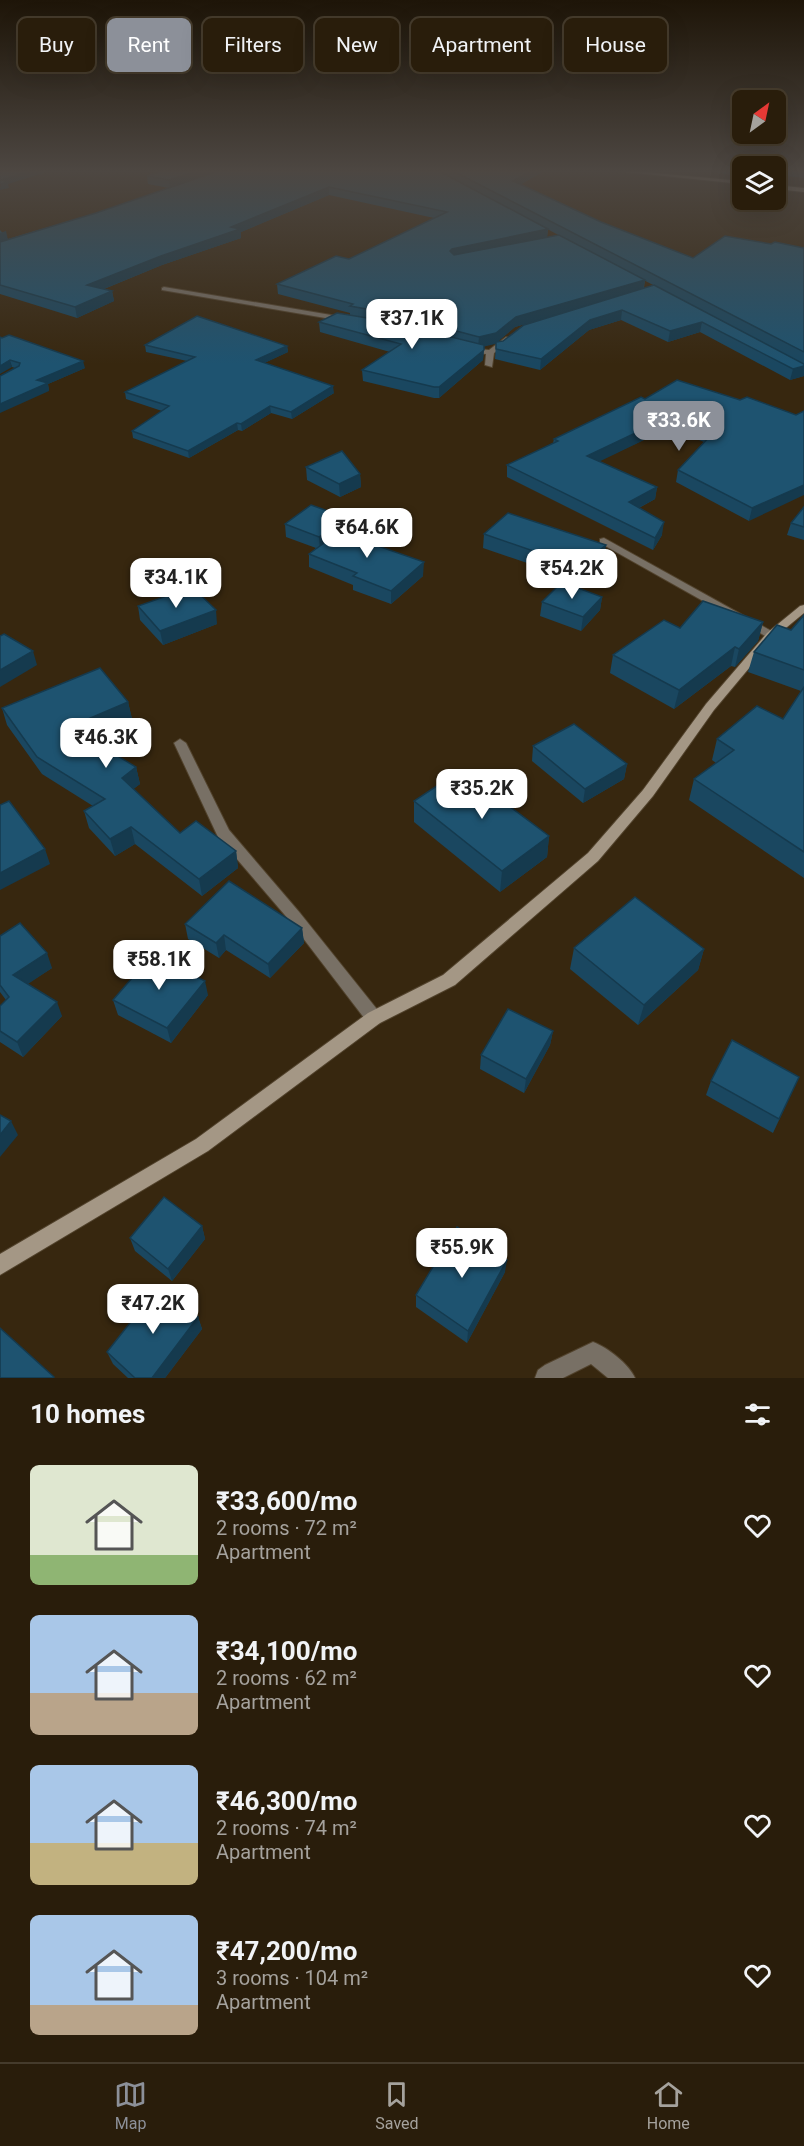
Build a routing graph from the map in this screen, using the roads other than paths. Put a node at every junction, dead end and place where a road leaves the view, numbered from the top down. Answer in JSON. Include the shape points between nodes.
{"nodes":[{"id":1,"x":164,"y":289,"type":"dead end"},
{"id":2,"x":356,"y":322,"type":"edge"},
{"id":3,"x":519,"y":331,"type":"edge"},
{"id":4,"x":455,"y":347,"type":"edge"},
{"id":5,"x":490,"y":352,"type":"junction"},
{"id":6,"x":489,"y":365,"type":"dead end"},
{"id":7,"x":604,"y":541,"type":"dead end"},
{"id":8,"x":804,"y":608,"type":"edge"},
{"id":9,"x":771,"y":635,"type":"junction"},
{"id":10,"x":180,"y":743,"type":"dead end"},
{"id":11,"x":374,"y":1018,"type":"junction"},
{"id":12,"x":0,"y":1265,"type":"edge"},
{"id":13,"x":546,"y":1378,"type":"edge"},
{"id":14,"x":624,"y":1378,"type":"edge"}],
"edges":[{"from":1,"to":2,"type":"street"},
{"from":3,"to":5,"type":"street"},
{"from":4,"to":5,"type":"street"},
{"from":5,"to":6,"type":"street"},
{"from":7,"to":9,"type":"street"},
{"from":8,"to":9,"type":"main road"},
{"from":9,"to":11,"type":"main road","via":[[594,857],[449,980]]},
{"from":10,"to":11,"type":"street","via":[[223,833]]},
{"from":11,"to":12,"type":"main road","via":[[202,1146]]},
{"from":13,"to":14,"type":"street","via":[[594,1352]]}]}
